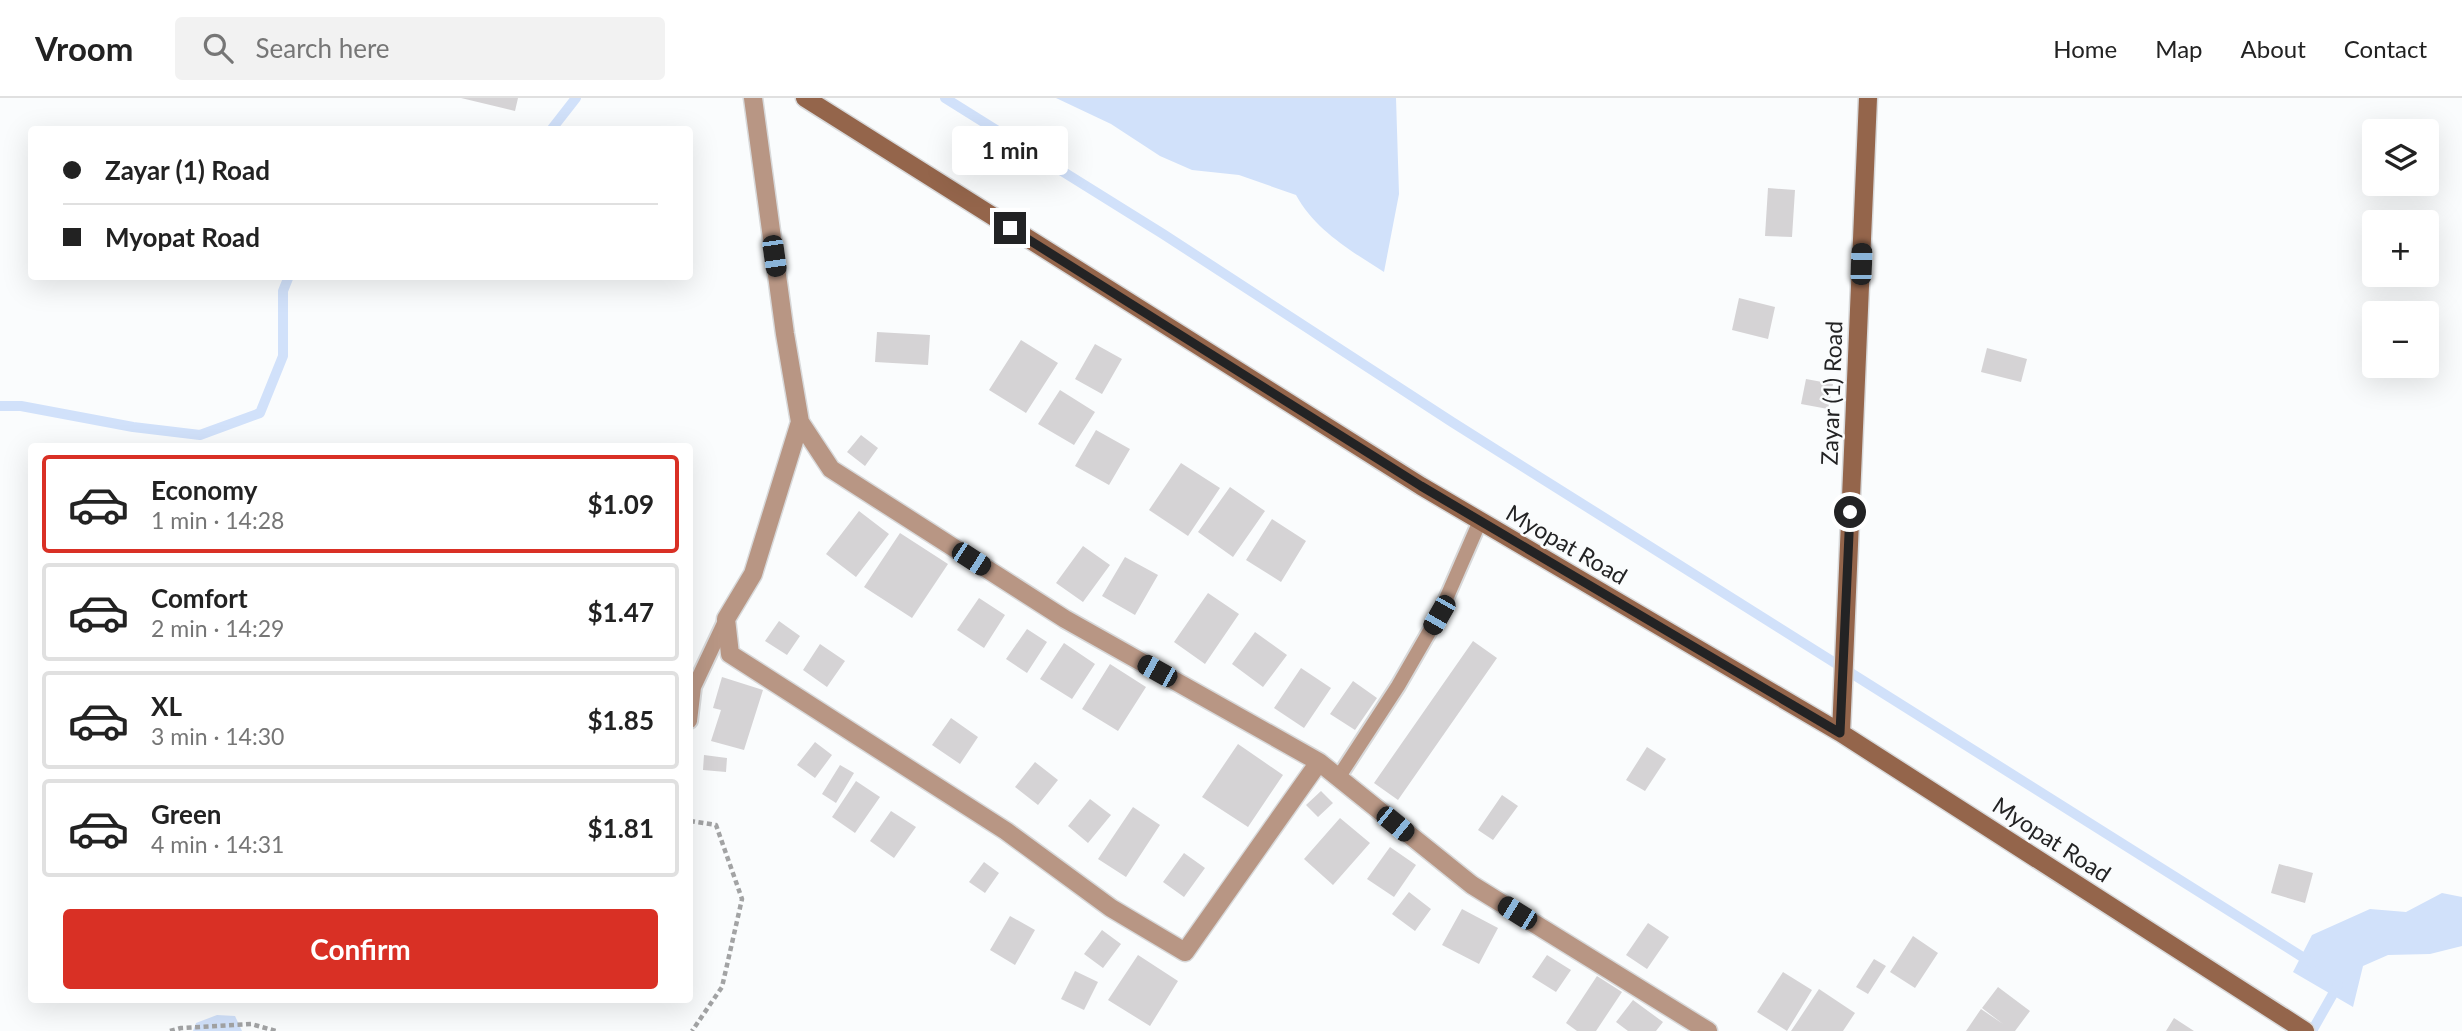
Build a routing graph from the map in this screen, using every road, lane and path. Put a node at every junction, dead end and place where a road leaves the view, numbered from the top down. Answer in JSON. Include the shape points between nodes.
{"nodes":[{"id":1,"x":752,"y":98,"type":"edge"},
{"id":2,"x":805,"y":98,"type":"edge"},
{"id":3,"x":1868,"y":98,"type":"edge"},
{"id":4,"x":800,"y":422,"type":"junction"},
{"id":5,"x":1480,"y":521,"type":"junction"},
{"id":6,"x":726,"y":619,"type":"junction"},
{"id":7,"x":693,"y":696,"type":"edge"},
{"id":8,"x":1840,"y":733,"type":"junction"},
{"id":9,"x":1319,"y":762,"type":"junction"},
{"id":10,"x":1338,"y":778,"type":"junction"},
{"id":11,"x":693,"y":821,"type":"edge"},
{"id":12,"x":1700,"y":1029,"type":"edge"},
{"id":13,"x":170,"y":1031,"type":"edge"},
{"id":14,"x":276,"y":1031,"type":"edge"},
{"id":15,"x":692,"y":1031,"type":"edge"},
{"id":16,"x":2305,"y":1031,"type":"edge"}],
"edges":[{"from":1,"to":4,"type":"street"},
{"from":2,"to":5,"type":"main road","name":"Myopat Road"},
{"from":3,"to":8,"type":"main road","name":"Zayar (1) Road"},
{"from":4,"to":6,"type":"street","via":[[753,575]]},
{"from":4,"to":9,"type":"street","via":[[831,469],[1065,619]]},
{"from":5,"to":8,"type":"main road","name":"Myopat Road"},
{"from":5,"to":10,"type":"lane","via":[[1439,615]]},
{"from":6,"to":7,"type":"lane"},
{"from":6,"to":9,"type":"street","via":[[730,654],[1006,831],[1111,908],[1185,952]]},
{"from":8,"to":16,"type":"main road","name":"Myopat Road"},
{"from":9,"to":10,"type":"street"},
{"from":10,"to":12,"type":"street","via":[[1472,885]]},
{"from":11,"to":15,"type":"path","via":[[716,825],[742,898],[722,987]]},
{"from":13,"to":14,"type":"path","via":[[251,1024]]}]}
